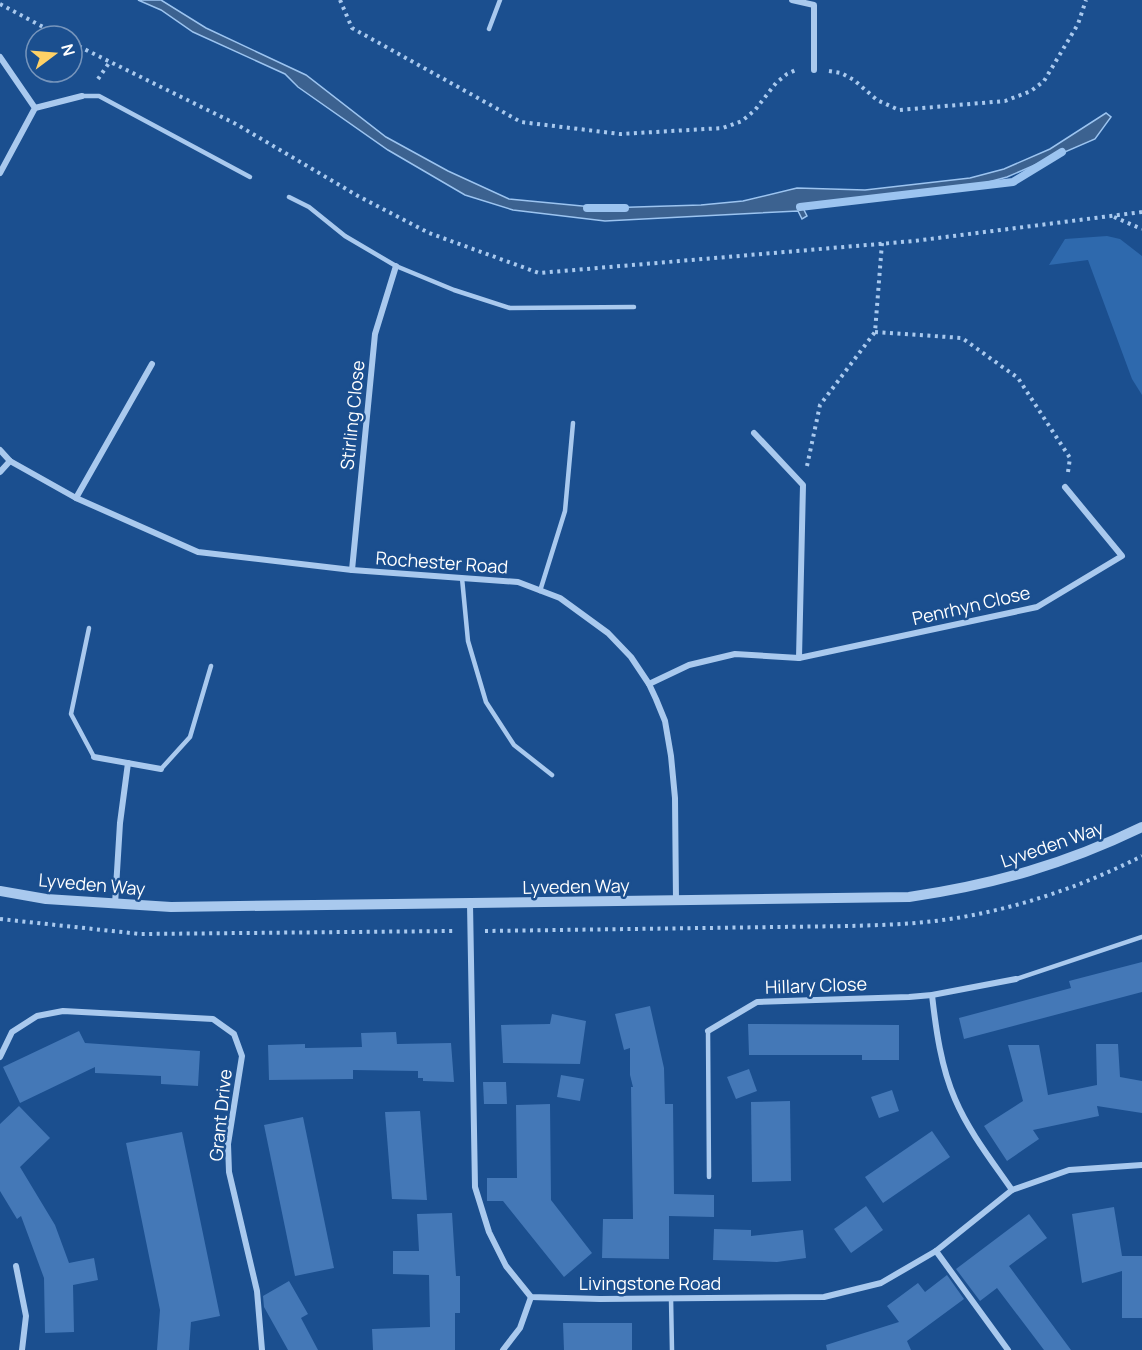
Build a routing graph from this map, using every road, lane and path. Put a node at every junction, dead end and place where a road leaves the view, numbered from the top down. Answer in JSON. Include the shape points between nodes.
{"nodes":[{"id":1,"x":340,"y":0,"type":"edge"},
{"id":2,"x":500,"y":0,"type":"edge"},
{"id":3,"x":792,"y":0,"type":"edge"},
{"id":4,"x":1086,"y":0,"type":"edge"},
{"id":5,"x":817,"y":3,"type":"edge"},
{"id":6,"x":0,"y":4,"type":"edge"},
{"id":7,"x":38,"y":24,"type":"edge"},
{"id":8,"x":489,"y":29,"type":"dead end"},
{"id":9,"x":84,"y":49,"type":"edge"},
{"id":10,"x":0,"y":57,"type":"edge"},
{"id":11,"x":814,"y":70,"type":"junction"},
{"id":12,"x":82,"y":96,"type":"joint"},
{"id":13,"x":35,"y":108,"type":"junction"},
{"id":14,"x":0,"y":173,"type":"edge"},
{"id":15,"x":250,"y":177,"type":"dead end"},
{"id":16,"x":289,"y":197,"type":"dead end"},
{"id":17,"x":1142,"y":212,"type":"edge"},
{"id":18,"x":1114,"y":216,"type":"junction"},
{"id":19,"x":1142,"y":229,"type":"edge"},
{"id":20,"x":882,"y":243,"type":"junction"},
{"id":21,"x":396,"y":266,"type":"junction"},
{"id":22,"x":634,"y":307,"type":"dead end"},
{"id":23,"x":875,"y":332,"type":"junction"},
{"id":24,"x":152,"y":364,"type":"dead end"},
{"id":25,"x":573,"y":423,"type":"dead end"},
{"id":26,"x":754,"y":434,"type":"dead end"},
{"id":27,"x":0,"y":450,"type":"edge"},
{"id":28,"x":9,"y":461,"type":"junction"},
{"id":29,"x":0,"y":472,"type":"edge"},
{"id":30,"x":803,"y":485,"type":"junction"},
{"id":31,"x":1065,"y":487,"type":"joint"},
{"id":32,"x":76,"y":498,"type":"junction"},
{"id":33,"x":352,"y":570,"type":"junction"},
{"id":34,"x":462,"y":578,"type":"junction"},
{"id":35,"x":540,"y":591,"type":"junction"},
{"id":36,"x":89,"y":628,"type":"dead end"},
{"id":37,"x":799,"y":658,"type":"junction"},
{"id":38,"x":211,"y":666,"type":"dead end"},
{"id":39,"x":649,"y":684,"type":"junction"},
{"id":40,"x":94,"y":757,"type":"joint"},
{"id":41,"x":129,"y":763,"type":"junction"},
{"id":42,"x":161,"y":769,"type":"joint"},
{"id":43,"x":552,"y":775,"type":"dead end"},
{"id":44,"x":1142,"y":827,"type":"edge"},
{"id":45,"x":0,"y":891,"type":"edge"},
{"id":46,"x":676,"y":902,"type":"junction"},
{"id":47,"x":115,"y":904,"type":"junction"},
{"id":48,"x":470,"y":904,"type":"junction"},
{"id":49,"x":0,"y":919,"type":"edge"},
{"id":50,"x":452,"y":931,"type":"dead end"},
{"id":51,"x":1142,"y":937,"type":"edge"},
{"id":52,"x":1016,"y":979,"type":"joint"},
{"id":53,"x":932,"y":995,"type":"junction"},
{"id":54,"x":708,"y":1031,"type":"joint"},
{"id":55,"x":0,"y":1057,"type":"edge"},
{"id":56,"x":1142,"y":1166,"type":"edge"},
{"id":57,"x":709,"y":1177,"type":"dead end"},
{"id":58,"x":1012,"y":1190,"type":"junction"},
{"id":59,"x":936,"y":1251,"type":"junction"},
{"id":60,"x":15,"y":1266,"type":"dead end"},
{"id":61,"x":531,"y":1297,"type":"junction"},
{"id":62,"x":671,"y":1298,"type":"junction"},
{"id":63,"x":22,"y":1350,"type":"edge"},
{"id":64,"x":262,"y":1350,"type":"edge"},
{"id":65,"x":503,"y":1350,"type":"edge"},
{"id":66,"x":672,"y":1350,"type":"edge"},
{"id":67,"x":1008,"y":1350,"type":"edge"}],
"edges":[{"from":1,"to":11,"type":"path","via":[[352,28],[521,122],[620,134],[723,128],[742,121],[755,110],[786,74],[796,69]]},
{"from":2,"to":8,"type":"lane"},
{"from":3,"to":5,"type":"street"},
{"from":4,"to":11,"type":"path","via":[[1078,24],[1044,81],[1031,92],[1005,101],[899,110],[877,100],[841,73]]},
{"from":5,"to":11,"type":"street"},
{"from":6,"to":7,"type":"path"},
{"from":9,"to":20,"type":"path","via":[[236,124],[429,233],[538,273]]},
{"from":10,"to":13,"type":"street"},
{"from":12,"to":13,"type":"street"},
{"from":12,"to":15,"type":"lane","via":[[99,96]]},
{"from":13,"to":14,"type":"street"},
{"from":16,"to":21,"type":"lane"},
{"from":17,"to":18,"type":"path"},
{"from":18,"to":19,"type":"path"},
{"from":18,"to":20,"type":"path"},
{"from":20,"to":23,"type":"path"},
{"from":21,"to":22,"type":"lane","via":[[510,308]]},
{"from":21,"to":33,"type":"street","name":"Stirling Close","via":[[375,334]]},
{"from":23,"to":30,"type":"path","via":[[820,405]]},
{"from":23,"to":31,"type":"path","via":[[962,338],[1018,378],[1070,458]]},
{"from":24,"to":32,"type":"street"},
{"from":25,"to":35,"type":"lane","via":[[565,511]]},
{"from":26,"to":30,"type":"street"},
{"from":27,"to":28,"type":"street","name":"Rochester Road"},
{"from":28,"to":29,"type":"street"},
{"from":28,"to":32,"type":"street","name":"Rochester Road"},
{"from":30,"to":37,"type":"street"},
{"from":31,"to":37,"type":"street","name":"Penrhyn Close","via":[[1122,556],[1037,607]]},
{"from":32,"to":33,"type":"street","name":"Rochester Road","via":[[198,552]]},
{"from":33,"to":34,"type":"street","name":"Rochester Road"},
{"from":34,"to":35,"type":"street","name":"Rochester Road","via":[[518,582]]},
{"from":34,"to":43,"type":"lane","via":[[468,641],[486,702],[514,745]]},
{"from":35,"to":39,"type":"street","name":"Rochester Road","via":[[560,598],[608,633]]},
{"from":36,"to":40,"type":"lane","via":[[71,714]]},
{"from":37,"to":39,"type":"street","name":"Penrhyn Close","via":[[735,654],[689,665]]},
{"from":38,"to":42,"type":"lane","via":[[190,737]]},
{"from":39,"to":46,"type":"street","name":"Rochester Road","via":[[665,721],[671,756]]},
{"from":40,"to":41,"type":"street"},
{"from":41,"to":42,"type":"street"},
{"from":41,"to":47,"type":"street","via":[[120,823]]},
{"from":44,"to":46,"type":"street","name":"Lyveden Way","via":[[1049,866],[941,893]]},
{"from":45,"to":47,"type":"street","name":"Lyveden Way"},
{"from":46,"to":48,"type":"street","name":"Lyveden Way"},
{"from":47,"to":48,"type":"street","name":"Lyveden Way"},
{"from":48,"to":61,"type":"street","via":[[475,1187],[489,1232],[506,1266]]},
{"from":49,"to":50,"type":"path","via":[[140,934]]},
{"from":51,"to":52,"type":"lane","name":"Hillary Close"},
{"from":52,"to":53,"type":"street","name":"Hillary Close"},
{"from":53,"to":54,"type":"street","name":"Hillary Close","via":[[757,1002]]},
{"from":53,"to":58,"type":"street","via":[[944,1070],[955,1100]]},
{"from":54,"to":57,"type":"lane"},
{"from":55,"to":64,"type":"street","name":"Grant Drive","via":[[12,1032],[37,1016],[63,1011],[213,1019],[234,1034],[242,1056],[228,1144],[229,1172],[257,1291]]},
{"from":56,"to":58,"type":"street","name":"Livingstone Road","via":[[1069,1170]]},
{"from":58,"to":59,"type":"street","name":"Livingstone Road"},
{"from":59,"to":62,"type":"street","name":"Livingstone Road","via":[[881,1283],[824,1297]]},
{"from":59,"to":67,"type":"street"},
{"from":60,"to":63,"type":"street","via":[[26,1316]]},
{"from":61,"to":62,"type":"street","name":"Livingstone Road"},
{"from":61,"to":65,"type":"street","via":[[520,1328]]},
{"from":62,"to":66,"type":"lane"}]}
